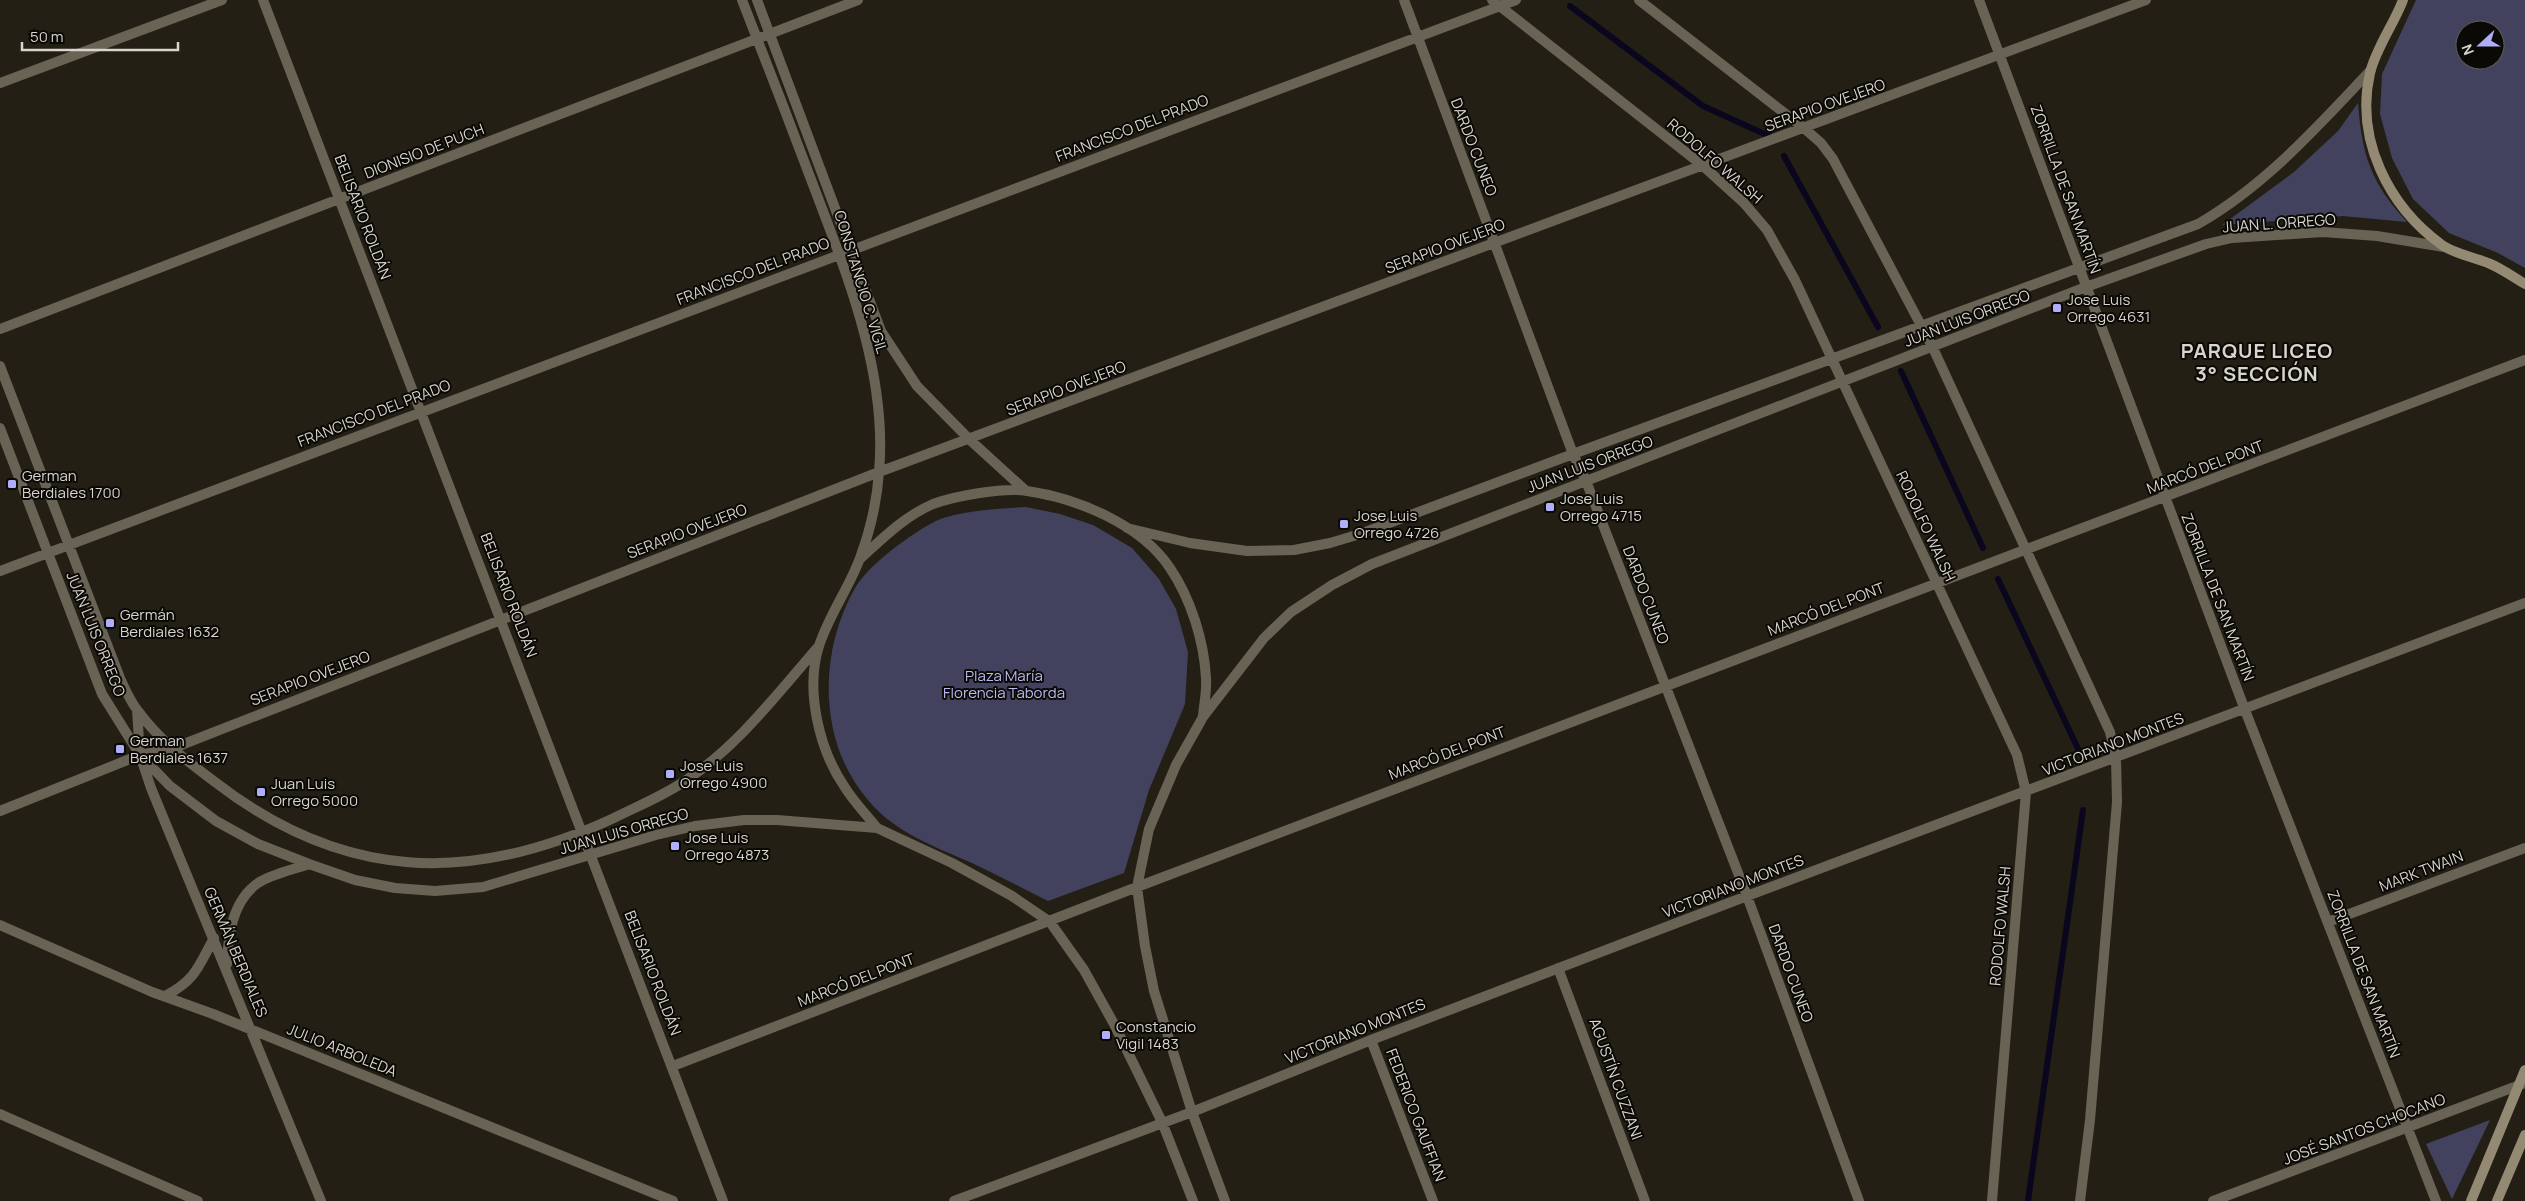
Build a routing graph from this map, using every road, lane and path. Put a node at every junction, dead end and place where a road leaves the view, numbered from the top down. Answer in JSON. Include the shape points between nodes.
{"nodes":[{"id":1,"x":222,"y":0,"type":"edge"},
{"id":2,"x":263,"y":0,"type":"edge"},
{"id":3,"x":742,"y":0,"type":"edge"},
{"id":4,"x":757,"y":0,"type":"edge"},
{"id":5,"x":858,"y":0,"type":"edge"},
{"id":6,"x":1404,"y":0,"type":"edge"},
{"id":7,"x":1516,"y":0,"type":"edge"},
{"id":8,"x":1639,"y":0,"type":"edge"},
{"id":9,"x":1979,"y":0,"type":"edge"},
{"id":10,"x":2146,"y":0,"type":"edge"},
{"id":11,"x":2403,"y":0,"type":"edge"},
{"id":12,"x":1496,"y":3,"type":"edge"},
{"id":13,"x":769,"y":33,"type":"junction"},
{"id":14,"x":1417,"y":36,"type":"junction"},
{"id":15,"x":757,"y":38,"type":"junction"},
{"id":16,"x":2000,"y":55,"type":"junction"},
{"id":17,"x":2371,"y":70,"type":"junction"},
{"id":18,"x":0,"y":83,"type":"edge"},
{"id":19,"x":1805,"y":128,"type":"junction"},
{"id":20,"x":1702,"y":165,"type":"junction"},
{"id":21,"x":340,"y":200,"type":"junction"},
{"id":22,"x":2198,"y":224,"type":"joint"},
{"id":23,"x":1495,"y":243,"type":"junction"},
{"id":24,"x":2206,"y":244,"type":"joint"},
{"id":25,"x":2444,"y":247,"type":"junction"},
{"id":26,"x":850,"y":250,"type":"junction"},
{"id":27,"x":840,"y":255,"type":"junction"},
{"id":28,"x":2078,"y":268,"type":"junction"},
{"id":29,"x":2525,"y":284,"type":"edge"},
{"id":30,"x":2086,"y":288,"type":"junction"},
{"id":31,"x":1922,"y":326,"type":"junction"},
{"id":32,"x":0,"y":329,"type":"edge"},
{"id":33,"x":1933,"y":348,"type":"junction"},
{"id":34,"x":1832,"y":358,"type":"junction"},
{"id":35,"x":2525,"y":360,"type":"edge"},
{"id":36,"x":0,"y":366,"type":"edge"},
{"id":37,"x":1843,"y":383,"type":"junction"},
{"id":38,"x":421,"y":411,"type":"junction"},
{"id":39,"x":0,"y":428,"type":"edge"},
{"id":40,"x":970,"y":440,"type":"junction"},
{"id":41,"x":1573,"y":454,"type":"junction"},
{"id":42,"x":879,"y":472,"type":"junction"},
{"id":43,"x":1586,"y":481,"type":"junction"},
{"id":44,"x":1025,"y":490,"type":"junction"},
{"id":45,"x":2165,"y":498,"type":"junction"},
{"id":46,"x":1127,"y":528,"type":"junction"},
{"id":47,"x":68,"y":545,"type":"junction"},
{"id":48,"x":2027,"y":550,"type":"junction"},
{"id":49,"x":46,"y":553,"type":"junction"},
{"id":50,"x":860,"y":559,"type":"junction"},
{"id":51,"x":0,"y":571,"type":"edge"},
{"id":52,"x":1936,"y":584,"type":"junction"},
{"id":53,"x":2525,"y":603,"type":"edge"},
{"id":54,"x":503,"y":618,"type":"junction"},
{"id":55,"x":818,"y":647,"type":"junction"},
{"id":56,"x":1665,"y":687,"type":"junction"},
{"id":57,"x":137,"y":710,"type":"junction"},
{"id":58,"x":2245,"y":710,"type":"junction"},
{"id":59,"x":1203,"y":717,"type":"junction"},
{"id":60,"x":171,"y":748,"type":"junction"},
{"id":61,"x":140,"y":755,"type":"junction"},
{"id":62,"x":2116,"y":758,"type":"junction"},
{"id":63,"x":2026,"y":792,"type":"junction"},
{"id":64,"x":0,"y":812,"type":"edge"},
{"id":65,"x":877,"y":828,"type":"junction"},
{"id":66,"x":584,"y":832,"type":"junction"},
{"id":67,"x":2525,"y":848,"type":"edge"},
{"id":68,"x":593,"y":855,"type":"junction"},
{"id":69,"x":309,"y":864,"type":"junction"},
{"id":70,"x":1137,"y":887,"type":"junction"},
{"id":71,"x":1747,"y":896,"type":"junction"},
{"id":72,"x":1050,"y":922,"type":"junction"},
{"id":73,"x":2328,"y":922,"type":"junction"},
{"id":74,"x":0,"y":924,"type":"edge"},
{"id":75,"x":214,"y":938,"type":"junction"},
{"id":76,"x":226,"y":967,"type":"junction"},
{"id":77,"x":1558,"y":968,"type":"junction"},
{"id":78,"x":164,"y":996,"type":"junction"},
{"id":79,"x":252,"y":1030,"type":"junction"},
{"id":80,"x":1371,"y":1040,"type":"junction"},
{"id":81,"x":673,"y":1066,"type":"junction"},
{"id":82,"x":2525,"y":1070,"type":"edge"},
{"id":83,"x":2522,"y":1085,"type":"edge"},
{"id":84,"x":1192,"y":1112,"type":"junction"},
{"id":85,"x":0,"y":1114,"type":"edge"},
{"id":86,"x":1162,"y":1122,"type":"junction"},
{"id":87,"x":2407,"y":1129,"type":"junction"},
{"id":88,"x":2525,"y":1135,"type":"edge"},
{"id":89,"x":198,"y":1201,"type":"edge"},
{"id":90,"x":321,"y":1201,"type":"edge"},
{"id":91,"x":673,"y":1201,"type":"edge"},
{"id":92,"x":724,"y":1201,"type":"edge"},
{"id":93,"x":954,"y":1201,"type":"edge"},
{"id":94,"x":1193,"y":1201,"type":"edge"},
{"id":95,"x":1225,"y":1201,"type":"edge"},
{"id":96,"x":1433,"y":1201,"type":"edge"},
{"id":97,"x":1645,"y":1201,"type":"edge"},
{"id":98,"x":1859,"y":1201,"type":"edge"},
{"id":99,"x":1992,"y":1201,"type":"edge"},
{"id":100,"x":2080,"y":1201,"type":"edge"},
{"id":101,"x":2214,"y":1201,"type":"edge"},
{"id":102,"x":2436,"y":1201,"type":"edge"},
{"id":103,"x":2471,"y":1201,"type":"edge"},
{"id":104,"x":2497,"y":1201,"type":"edge"}],
"edges":[{"from":1,"to":18,"type":"street"},
{"from":2,"to":21,"type":"street","name":"BELISARIO ROLDÁN"},
{"from":3,"to":15,"type":"street","name":"CONSTANCIO C. VIGIL"},
{"from":4,"to":13,"type":"street","name":"CONSTANCIO C. VIGIL"},
{"from":5,"to":13,"type":"street","name":"DIONISIO DE PUCH"},
{"from":6,"to":14,"type":"street","name":"DARDO CUNEO"},
{"from":7,"to":12,"type":"street","name":"FRANCISCO DEL PRADO"},
{"from":8,"to":19,"type":"street"},
{"from":9,"to":16,"type":"street","name":"ZORRILLA DE SAN MARTÍN"},
{"from":10,"to":16,"type":"street","name":"SERAPIO OVEJERO"},
{"from":11,"to":17,"type":"street"},
{"from":12,"to":14,"type":"street","name":"FRANCISCO DEL PRADO"},
{"from":12,"to":20,"type":"street","name":"RODOLFO WALSH"},
{"from":13,"to":15,"type":"street","name":"DIONISIO DE PUCH"},
{"from":13,"to":26,"type":"street","name":"CONSTANCIO C. VIGIL"},
{"from":14,"to":23,"type":"street","name":"DARDO CUNEO"},
{"from":14,"to":26,"type":"street","name":"FRANCISCO DEL PRADO"},
{"from":15,"to":21,"type":"street","name":"DIONISIO DE PUCH"},
{"from":15,"to":27,"type":"street","name":"CONSTANCIO C. VIGIL"},
{"from":16,"to":19,"type":"street","name":"SERAPIO OVEJERO"},
{"from":16,"to":28,"type":"street","name":"ZORRILLA DE SAN MARTÍN"},
{"from":17,"to":22,"type":"street","name":"JUAN L. ORREGO","via":[[2293,153],[2226,208]]},
{"from":17,"to":25,"type":"street","via":[[2365,99],[2369,137],[2384,179],[2422,228]]},
{"from":19,"to":20,"type":"street","name":"SERAPIO OVEJERO"},
{"from":19,"to":31,"type":"street","via":[[1833,159]]},
{"from":20,"to":23,"type":"street","name":"SERAPIO OVEJERO"},
{"from":20,"to":34,"type":"street","name":"RODOLFO WALSH","via":[[1767,230]]},
{"from":21,"to":32,"type":"street","name":"DIONISIO DE PUCH"},
{"from":21,"to":38,"type":"street","name":"BELISARIO ROLDÁN"},
{"from":22,"to":28,"type":"street","name":"JUAN LUIS ORREGO"},
{"from":23,"to":40,"type":"street","name":"SERAPIO OVEJERO"},
{"from":23,"to":41,"type":"street","name":"DARDO CUNEO"},
{"from":24,"to":25,"type":"street","name":"JUAN L. ORREGO","via":[[2232,238],[2323,232],[2377,236]]},
{"from":24,"to":30,"type":"street","name":"JUAN LUIS ORREGO"},
{"from":25,"to":29,"type":"street","via":[[2490,264]]},
{"from":26,"to":27,"type":"street","name":"FRANCISCO DEL PRADO"},
{"from":26,"to":40,"type":"street","name":"CONSTANCIO C. VIGIL","via":[[881,331],[917,386]]},
{"from":27,"to":38,"type":"street","name":"FRANCISCO DEL PRADO"},
{"from":27,"to":42,"type":"street","name":"CONSTANCIO C. VIGIL","via":[[874,378],[881,438]]},
{"from":28,"to":30,"type":"street","name":"ZORRILLA DE SAN MARTÍN"},
{"from":28,"to":31,"type":"street","name":"JUAN LUIS ORREGO"},
{"from":30,"to":33,"type":"street","name":"JUAN LUIS ORREGO"},
{"from":30,"to":45,"type":"street","name":"ZORRILLA DE SAN MARTÍN"},
{"from":31,"to":33,"type":"street"},
{"from":31,"to":34,"type":"street","name":"JUAN LUIS ORREGO"},
{"from":33,"to":37,"type":"street","name":"JUAN LUIS ORREGO"},
{"from":33,"to":48,"type":"street"},
{"from":34,"to":37,"type":"street","name":"RODOLFO WALSH"},
{"from":34,"to":41,"type":"street","name":"JUAN LUIS ORREGO"},
{"from":35,"to":45,"type":"street","name":"MARCÓ DEL PONT"},
{"from":36,"to":47,"type":"street"},
{"from":37,"to":43,"type":"street","name":"JUAN LUIS ORREGO"},
{"from":37,"to":52,"type":"street","name":"RODOLFO WALSH"},
{"from":38,"to":47,"type":"street","name":"FRANCISCO DEL PRADO"},
{"from":38,"to":54,"type":"street","name":"BELISARIO ROLDÁN"},
{"from":39,"to":49,"type":"street"},
{"from":40,"to":42,"type":"street","name":"SERAPIO OVEJERO"},
{"from":40,"to":44,"type":"street","name":"CONSTANCIO C. VIGIL"},
{"from":41,"to":43,"type":"street","name":"DARDO CUNEO"},
{"from":41,"to":46,"type":"street","name":"JUAN LUIS ORREGO","via":[[1360,534],[1294,550],[1246,552]]},
{"from":42,"to":50,"type":"street","name":"CONSTANCIO C. VIGIL","via":[[874,511]]},
{"from":42,"to":54,"type":"street","name":"SERAPIO OVEJERO"},
{"from":43,"to":56,"type":"street","name":"DARDO CUNEO"},
{"from":43,"to":59,"type":"street","name":"JUAN LUIS ORREGO","via":[[1372,564],[1332,585],[1290,612],[1264,638]]},
{"from":44,"to":46,"type":"street","via":[[1089,507]]},
{"from":44,"to":50,"type":"street","via":[[972,494],[933,505],[899,523]]},
{"from":45,"to":48,"type":"street","name":"MARCÓ DEL PONT"},
{"from":45,"to":58,"type":"street","name":"ZORRILLA DE SAN MARTÍN"},
{"from":46,"to":59,"type":"street","via":[[1170,568],[1188,605],[1202,644],[1206,680]]},
{"from":47,"to":49,"type":"street","name":"FRANCISCO DEL PRADO"},
{"from":47,"to":57,"type":"street","name":"JUAN LUIS ORREGO","via":[[120,678]]},
{"from":48,"to":52,"type":"street","name":"MARCÓ DEL PONT"},
{"from":48,"to":62,"type":"street","via":[[2103,713]]},
{"from":49,"to":51,"type":"street","name":"FRANCISCO DEL PRADO"},
{"from":49,"to":61,"type":"street","name":"JUAN LUIS ORREGO","via":[[102,694]]},
{"from":50,"to":55,"type":"street","name":"CONSTANCIO C. VIGIL"},
{"from":52,"to":56,"type":"street","name":"MARCÓ DEL PONT"},
{"from":52,"to":63,"type":"street","name":"RODOLFO WALSH","via":[[2017,755]]},
{"from":53,"to":58,"type":"street","name":"VICTORIANO MONTES"},
{"from":54,"to":60,"type":"street","name":"SERAPIO OVEJERO"},
{"from":54,"to":66,"type":"street","name":"BELISARIO ROLDÁN"},
{"from":55,"to":65,"type":"street","name":"CONSTANCIO C. VIGIL","via":[[813,677],[814,699],[827,752],[843,785]]},
{"from":55,"to":66,"type":"street","name":"JUAN LUIS ORREGO","via":[[712,762],[683,782]]},
{"from":56,"to":70,"type":"street","name":"MARCÓ DEL PONT"},
{"from":56,"to":71,"type":"street","name":"DARDO CUNEO"},
{"from":57,"to":60,"type":"street","name":"JUAN LUIS ORREGO"},
{"from":57,"to":61,"type":"street","name":"GERMÁN BERDIALES"},
{"from":58,"to":62,"type":"street","name":"VICTORIANO MONTES"},
{"from":58,"to":73,"type":"street","name":"ZORRILLA DE SAN MARTÍN"},
{"from":59,"to":70,"type":"street","name":"JUAN LUIS ORREGO","via":[[1159,802],[1149,829]]},
{"from":60,"to":61,"type":"street","name":"SERAPIO OVEJERO"},
{"from":60,"to":66,"type":"street","name":"JUAN LUIS ORREGO","via":[[264,818],[376,859],[431,865],[473,862],[518,853]]},
{"from":61,"to":64,"type":"street","name":"SERAPIO OVEJERO"},
{"from":61,"to":69,"type":"street","name":"JUAN LUIS ORREGO","via":[[170,786],[216,821],[258,844]]},
{"from":61,"to":75,"type":"street","name":"GERMÁN BERDIALES"},
{"from":62,"to":63,"type":"street","name":"VICTORIANO MONTES"},
{"from":62,"to":100,"type":"street","via":[[2117,802]]},
{"from":63,"to":71,"type":"street","name":"VICTORIANO MONTES"},
{"from":63,"to":99,"type":"street","name":"RODOLFO WALSH"},
{"from":65,"to":68,"type":"street","name":"JUAN LUIS ORREGO","via":[[744,820],[664,834]]},
{"from":65,"to":72,"type":"street","name":"JUAN LUIS ORREGO","via":[[1012,896]]},
{"from":66,"to":68,"type":"street","name":"BELISARIO ROLDÁN"},
{"from":67,"to":73,"type":"street","name":"MARK TWAIN"},
{"from":68,"to":69,"type":"street","name":"JUAN LUIS ORREGO","via":[[460,891],[395,888],[355,880]]},
{"from":68,"to":81,"type":"street","name":"BELISARIO ROLDÁN"},
{"from":69,"to":76,"type":"street","via":[[258,883],[245,895],[235,912]]},
{"from":70,"to":72,"type":"street"},
{"from":70,"to":84,"type":"street","via":[[1154,991]]},
{"from":71,"to":77,"type":"street","name":"VICTORIANO MONTES"},
{"from":71,"to":98,"type":"street","name":"DARDO CUNEO"},
{"from":72,"to":81,"type":"street","name":"MARCÓ DEL PONT"},
{"from":72,"to":86,"type":"street","via":[[1084,970]]},
{"from":73,"to":87,"type":"street","name":"ZORRILLA DE SAN MARTÍN"},
{"from":74,"to":78,"type":"street","name":"JULIO ARBOLEDA"},
{"from":75,"to":76,"type":"street","name":"GERMÁN BERDIALES"},
{"from":75,"to":78,"type":"street","via":[[193,977]]},
{"from":76,"to":79,"type":"street","name":"GERMÁN BERDIALES"},
{"from":77,"to":80,"type":"street","name":"VICTORIANO MONTES"},
{"from":77,"to":97,"type":"street","name":"AGUSTÍN CUZZANI"},
{"from":78,"to":79,"type":"street","name":"JULIO ARBOLEDA"},
{"from":79,"to":90,"type":"street","name":"GERMÁN BERDIALES"},
{"from":79,"to":91,"type":"street","name":"JULIO ARBOLEDA"},
{"from":80,"to":84,"type":"street","name":"VICTORIANO MONTES"},
{"from":80,"to":96,"type":"street","name":"FEDERICO GAUFFIAN"},
{"from":81,"to":92,"type":"street","name":"BELISARIO ROLDÁN"},
{"from":82,"to":83,"type":"street"},
{"from":83,"to":87,"type":"street","name":"JOSÉ SANTOS CHOCANO"},
{"from":83,"to":103,"type":"street"},
{"from":84,"to":86,"type":"street","name":"VICTORIANO MONTES"},
{"from":84,"to":95,"type":"street"},
{"from":85,"to":89,"type":"street"},
{"from":86,"to":93,"type":"street","name":"VICTORIANO MONTES"},
{"from":86,"to":94,"type":"street"},
{"from":87,"to":101,"type":"street","name":"JOSÉ SANTOS CHOCANO"},
{"from":87,"to":102,"type":"street","name":"ZORRILLA DE SAN MARTÍN"},
{"from":88,"to":104,"type":"street"}]}
